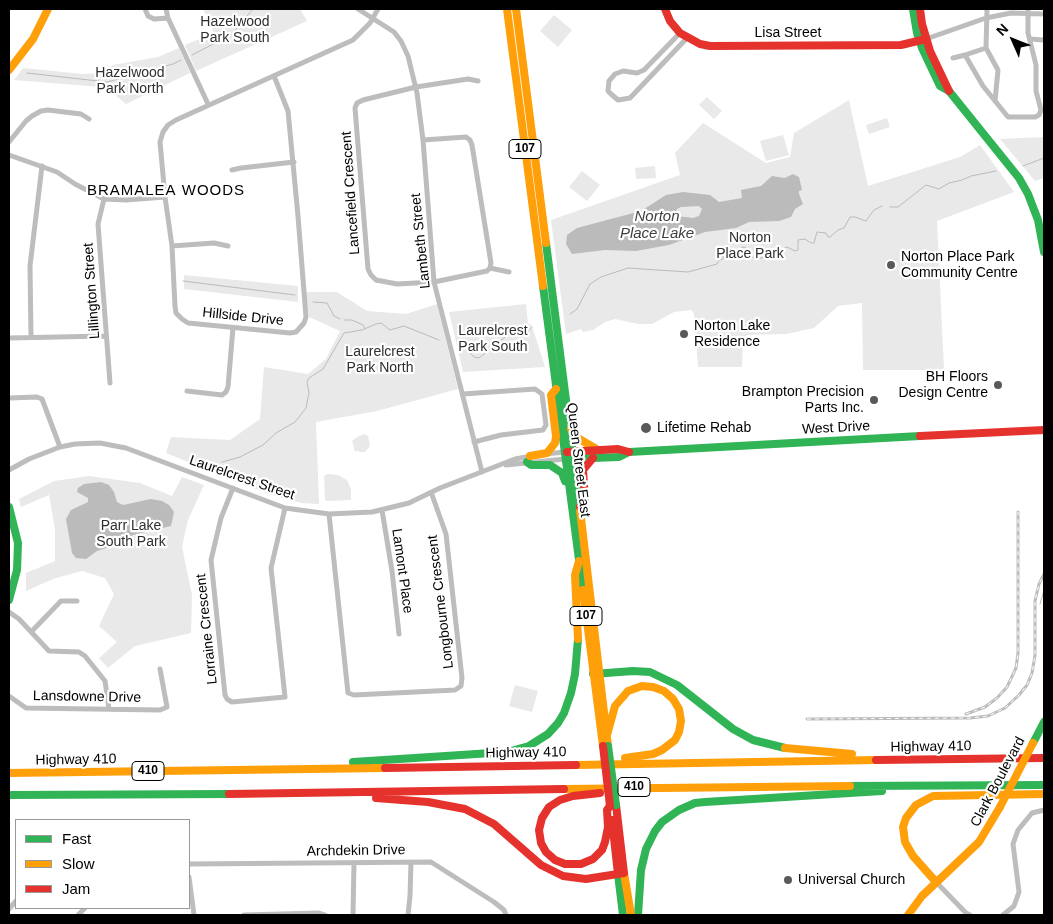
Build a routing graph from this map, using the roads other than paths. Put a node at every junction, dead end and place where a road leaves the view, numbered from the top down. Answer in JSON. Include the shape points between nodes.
{"nodes":[{"id":1,"x":48,"y":9,"type":"edge"},
{"id":2,"x":145,"y":9,"type":"edge"},
{"id":3,"x":166,"y":9,"type":"edge"},
{"id":4,"x":358,"y":9,"type":"edge"},
{"id":5,"x":378,"y":9,"type":"edge"},
{"id":6,"x":507,"y":9,"type":"edge"},
{"id":7,"x":516,"y":9,"type":"edge"},
{"id":8,"x":665,"y":9,"type":"edge"},
{"id":9,"x":913,"y":9,"type":"edge"},
{"id":10,"x":920,"y":9,"type":"edge"},
{"id":11,"x":987,"y":9,"type":"edge"},
{"id":12,"x":1028,"y":11,"type":"edge"},
{"id":13,"x":1044,"y":14,"type":"edge"},
{"id":14,"x":168,"y":18,"type":"junction"},
{"id":15,"x":986,"y":18,"type":"junction"},
{"id":16,"x":374,"y":19,"type":"junction"},
{"id":17,"x":684,"y":36,"type":"junction"},
{"id":18,"x":1030,"y":39,"type":"junction"},
{"id":19,"x":923,"y":40,"type":"junction"},
{"id":20,"x":1044,"y":40,"type":"edge"},
{"id":21,"x":986,"y":48,"type":"junction"},
{"id":22,"x":966,"y":55,"type":"junction"},
{"id":23,"x":953,"y":58,"type":"dead end"},
{"id":24,"x":652,"y":63,"type":"junction"},
{"id":25,"x":658,"y":68,"type":"junction"},
{"id":26,"x":9,"y":70,"type":"edge"},
{"id":27,"x":274,"y":76,"type":"junction"},
{"id":28,"x":478,"y":81,"type":"dead end"},
{"id":29,"x":416,"y":87,"type":"junction"},
{"id":30,"x":995,"y":101,"type":"junction"},
{"id":31,"x":208,"y":104,"type":"junction"},
{"id":32,"x":89,"y":119,"type":"dead end"},
{"id":33,"x":423,"y":140,"type":"junction"},
{"id":34,"x":9,"y":142,"type":"edge"},
{"id":35,"x":525,"y":151,"type":"junction"},
{"id":36,"x":9,"y":155,"type":"edge"},
{"id":37,"x":294,"y":162,"type":"junction"},
{"id":38,"x":42,"y":166,"type":"junction"},
{"id":39,"x":232,"y":170,"type":"dead end"},
{"id":40,"x":536,"y":170,"type":"junction"},
{"id":41,"x":165,"y":197,"type":"junction"},
{"id":42,"x":104,"y":198,"type":"junction"},
{"id":43,"x":172,"y":246,"type":"junction"},
{"id":44,"x":228,"y":246,"type":"dead end"},
{"id":45,"x":1044,"y":252,"type":"edge"},
{"id":46,"x":490,"y":268,"type":"junction"},
{"id":47,"x":509,"y":272,"type":"dead end"},
{"id":48,"x":434,"y":282,"type":"junction"},
{"id":49,"x":234,"y":328,"type":"junction"},
{"id":50,"x":106,"y":336,"type":"junction"},
{"id":51,"x":32,"y":337,"type":"junction"},
{"id":52,"x":9,"y":338,"type":"edge"},
{"id":53,"x":110,"y":383,"type":"dead end"},
{"id":54,"x":556,"y":389,"type":"junction"},
{"id":55,"x":187,"y":392,"type":"dead end"},
{"id":56,"x":464,"y":396,"type":"junction"},
{"id":57,"x":9,"y":398,"type":"edge"},
{"id":58,"x":569,"y":426,"type":"junction"},
{"id":59,"x":1044,"y":430,"type":"edge"},
{"id":60,"x":474,"y":442,"type":"junction"},
{"id":61,"x":60,"y":447,"type":"junction"},
{"id":62,"x":598,"y":450,"type":"junction"},
{"id":63,"x":629,"y":452,"type":"junction"},
{"id":64,"x":569,"y":455,"type":"junction"},
{"id":65,"x":594,"y":458,"type":"junction"},
{"id":66,"x":528,"y":459,"type":"junction"},
{"id":67,"x":9,"y":470,"type":"edge"},
{"id":68,"x":482,"y":472,"type":"junction"},
{"id":69,"x":233,"y":488,"type":"junction"},
{"id":70,"x":431,"y":492,"type":"junction"},
{"id":71,"x":570,"y":492,"type":"junction"},
{"id":72,"x":9,"y":507,"type":"edge"},
{"id":73,"x":580,"y":507,"type":"junction"},
{"id":74,"x":285,"y":508,"type":"junction"},
{"id":75,"x":382,"y":510,"type":"junction"},
{"id":76,"x":329,"y":514,"type":"junction"},
{"id":77,"x":579,"y":561,"type":"junction"},
{"id":78,"x":9,"y":600,"type":"edge"},
{"id":79,"x":77,"y":601,"type":"dead end"},
{"id":80,"x":9,"y":612,"type":"edge"},
{"id":81,"x":31,"y":632,"type":"junction"},
{"id":82,"x":399,"y":634,"type":"dead end"},
{"id":83,"x":160,"y":669,"type":"dead end"},
{"id":84,"x":596,"y":674,"type":"junction"},
{"id":85,"x":9,"y":696,"type":"edge"},
{"id":86,"x":109,"y":709,"type":"junction"},
{"id":87,"x":1044,"y":722,"type":"edge"},
{"id":88,"x":607,"y":736,"type":"junction"},
{"id":89,"x":606,"y":746,"type":"junction"},
{"id":90,"x":1044,"y":758,"type":"edge"},
{"id":91,"x":877,"y":760,"type":"junction"},
{"id":92,"x":581,"y":764,"type":"junction"},
{"id":93,"x":288,"y":770,"type":"junction"},
{"id":94,"x":9,"y":773,"type":"edge"},
{"id":95,"x":920,"y":785,"type":"junction"},
{"id":96,"x":1044,"y":785,"type":"edge"},
{"id":97,"x":638,"y":787,"type":"junction"},
{"id":98,"x":348,"y":793,"type":"junction"},
{"id":99,"x":1044,"y":794,"type":"edge"},
{"id":100,"x":9,"y":795,"type":"edge"},
{"id":101,"x":613,"y":806,"type":"junction"},
{"id":102,"x":1044,"y":810,"type":"edge"},
{"id":103,"x":411,"y":862,"type":"junction"},
{"id":104,"x":354,"y":863,"type":"junction"},
{"id":105,"x":190,"y":864,"type":"edge"},
{"id":106,"x":622,"y":874,"type":"junction"},
{"id":107,"x":936,"y":882,"type":"junction"},
{"id":108,"x":190,"y":885,"type":"edge"},
{"id":109,"x":194,"y":915,"type":"edge"},
{"id":110,"x":244,"y":915,"type":"edge"},
{"id":111,"x":325,"y":915,"type":"edge"},
{"id":112,"x":353,"y":915,"type":"edge"},
{"id":113,"x":408,"y":915,"type":"edge"},
{"id":114,"x":506,"y":915,"type":"edge"},
{"id":115,"x":623,"y":915,"type":"edge"},
{"id":116,"x":631,"y":915,"type":"edge"},
{"id":117,"x":638,"y":915,"type":"edge"},
{"id":118,"x":908,"y":915,"type":"edge"},
{"id":119,"x":970,"y":915,"type":"edge"},
{"id":120,"x":1003,"y":915,"type":"edge"}],
"edges":[{"from":1,"to":26,"type":"main road","via":[[33,39]]},
{"from":2,"to":14,"type":"street","via":[[154,19]]},
{"from":3,"to":14,"type":"street"},
{"from":4,"to":16,"type":"street","name":"Lambeth Street"},
{"from":5,"to":16,"type":"street","name":"Hillside Drive"},
{"from":6,"to":35,"type":"main road","name":"Queen Street East","number":"107"},
{"from":7,"to":40,"type":"main road","name":"Queen Street East","number":"107"},
{"from":8,"to":17,"type":"main road","via":[[670,21]]},
{"from":9,"to":19,"type":"main road"},
{"from":10,"to":19,"type":"main road"},
{"from":11,"to":15,"type":"street"},
{"from":12,"to":13,"type":"street"},
{"from":12,"to":15,"type":"street"},
{"from":12,"to":18,"type":"street"},
{"from":14,"to":31,"type":"street"},
{"from":15,"to":19,"type":"street"},
{"from":15,"to":21,"type":"street"},
{"from":16,"to":27,"type":"street","name":"Hillside Drive","via":[[353,40]]},
{"from":16,"to":29,"type":"street","name":"Lambeth Street","via":[[388,27],[401,41]]},
{"from":17,"to":19,"type":"main road","name":"Lisa Street","via":[[700,44],[721,46],[891,45]]},
{"from":17,"to":24,"type":"street"},
{"from":17,"to":25,"type":"street"},
{"from":18,"to":20,"type":"street"},
{"from":18,"to":30,"type":"street","via":[[1036,65],[1039,115],[1008,117]]},
{"from":19,"to":45,"type":"main road","via":[[949,91],[1022,183],[1033,204]]},
{"from":21,"to":22,"type":"street"},
{"from":21,"to":30,"type":"street","via":[[998,70]]},
{"from":22,"to":23,"type":"street"},
{"from":22,"to":30,"type":"street"},
{"from":24,"to":25,"type":"street"},
{"from":24,"to":25,"type":"street","via":[[636,73],[617,72],[608,81],[608,91],[618,100],[630,98]]},
{"from":27,"to":31,"type":"street","name":"Hillside Drive"},
{"from":27,"to":37,"type":"street","name":"Hillside Drive","via":[[288,111]]},
{"from":28,"to":29,"type":"street","via":[[468,79]]},
{"from":29,"to":33,"type":"street","name":"Lambeth Street"},
{"from":29,"to":48,"type":"street","name":"Lancefield Crescent","via":[[363,100],[355,108],[368,269],[376,280],[397,284]]},
{"from":31,"to":41,"type":"street","name":"Hillside Drive","via":[[176,120],[163,132],[160,142]]},
{"from":32,"to":34,"type":"street","via":[[81,114],[41,111],[26,121]]},
{"from":33,"to":46,"type":"street","via":[[466,137],[470,140]]},
{"from":33,"to":48,"type":"street","name":"Lambeth Street"},
{"from":35,"to":40,"type":"main road","via":[[524,134],[527,132]]},
{"from":35,"to":54,"type":"main road","name":"Queen Street East","number":"107"},
{"from":36,"to":38,"type":"street"},
{"from":37,"to":39,"type":"street"},
{"from":37,"to":49,"type":"street","name":"Hillside Drive","via":[[304,323],[296,332],[290,333]]},
{"from":38,"to":42,"type":"street"},
{"from":38,"to":51,"type":"street","via":[[30,266]]},
{"from":40,"to":58,"type":"main road","name":"Queen Street East","number":"107"},
{"from":41,"to":42,"type":"street"},
{"from":41,"to":43,"type":"street","name":"Hillside Drive"},
{"from":42,"to":50,"type":"street","name":"Lillington Street","via":[[98,224]]},
{"from":43,"to":44,"type":"street","via":[[214,243]]},
{"from":43,"to":49,"type":"street","name":"Hillside Drive","via":[[176,313],[188,323]]},
{"from":46,"to":47,"type":"street"},
{"from":46,"to":48,"type":"street"},
{"from":48,"to":56,"type":"street","name":"Lambeth Street"},
{"from":49,"to":55,"type":"street","via":[[226,392],[222,395]]},
{"from":50,"to":51,"type":"street"},
{"from":50,"to":53,"type":"street","name":"Lillington Street"},
{"from":51,"to":52,"type":"street"},
{"from":54,"to":64,"type":"main road","name":"Queen Street East","number":"107"},
{"from":54,"to":66,"type":"main road","via":[[551,395],[555,443],[547,453]]},
{"from":56,"to":60,"type":"street","name":"Lambeth Street"},
{"from":56,"to":60,"type":"street","via":[[486,391],[535,389],[542,394],[546,425],[543,430]]},
{"from":57,"to":61,"type":"street","via":[[42,399]]},
{"from":58,"to":62,"type":"main road","via":[[576,437]]},
{"from":58,"to":64,"type":"main road","name":"Queen Street East","number":"107"},
{"from":59,"to":63,"type":"main road","name":"West Drive"},
{"from":60,"to":68,"type":"street","name":"Lambeth Street"},
{"from":61,"to":67,"type":"street","name":"Laurelcrest Street"},
{"from":61,"to":69,"type":"street","name":"Laurelcrest Street","via":[[100,443],[126,448]]},
{"from":62,"to":63,"type":"main road","name":"West Drive"},
{"from":62,"to":64,"type":"main road","name":"West Drive"},
{"from":63,"to":65,"type":"main road","name":"West Drive"},
{"from":64,"to":65,"type":"main road","name":"West Drive"},
{"from":64,"to":66,"type":"street","name":"Laurelcrest Street"},
{"from":64,"to":71,"type":"main road","name":"Queen Street East","number":"107"},
{"from":64,"to":73,"type":"main road","name":"Queen Street East","number":"107"},
{"from":65,"to":73,"type":"main road","via":[[583,470],[585,500]]},
{"from":66,"to":68,"type":"street","name":"Laurelcrest Street","via":[[515,459]]},
{"from":66,"to":71,"type":"main road","via":[[531,465],[548,464],[562,473]]},
{"from":68,"to":70,"type":"street","name":"Laurelcrest Street"},
{"from":69,"to":74,"type":"street","name":"Laurelcrest Street"},
{"from":69,"to":74,"type":"street","name":"Lorraine Crescent","via":[[221,518],[211,560],[225,695],[232,702],[285,697],[271,568]]},
{"from":70,"to":75,"type":"street","name":"Laurelcrest Street","via":[[409,503]]},
{"from":70,"to":76,"type":"street","name":"Longbourne Crescent","via":[[446,534],[462,678],[461,686],[455,690],[348,693]]},
{"from":71,"to":77,"type":"main road","name":"Queen Street East","number":"107"},
{"from":72,"to":78,"type":"main road","via":[[18,543],[17,570]]},
{"from":73,"to":84,"type":"main road","name":"Queen Street East","number":"107"},
{"from":74,"to":76,"type":"street","name":"Laurelcrest Street"},
{"from":75,"to":76,"type":"street","name":"Laurelcrest Street"},
{"from":75,"to":82,"type":"street","name":"Lamont Place"},
{"from":77,"to":84,"type":"main road","name":"Queen Street East","number":"107"},
{"from":77,"to":93,"type":"main road","via":[[575,576],[578,642],[574,682],[561,718],[542,739],[507,752],[297,766]]},
{"from":79,"to":81,"type":"street","via":[[61,601]]},
{"from":80,"to":81,"type":"street"},
{"from":81,"to":86,"type":"street","via":[[49,652],[79,652],[85,656],[106,681]]},
{"from":83,"to":86,"type":"street","name":"Lansdowne Drive","via":[[167,707],[160,710]]},
{"from":84,"to":88,"type":"main road","name":"Queen Street East","number":"107"},
{"from":84,"to":89,"type":"main road","name":"Queen Street East","number":"107"},
{"from":84,"to":91,"type":"main road","via":[[641,671],[660,676],[684,690],[733,729],[763,744]]},
{"from":85,"to":86,"type":"street","name":"Lansdowne Drive","via":[[26,708]]},
{"from":87,"to":107,"type":"main road","name":"Clark Boulevard","bridge":true,"via":[[979,842]]},
{"from":88,"to":89,"type":"main road","name":"Queen Street East","number":"107"},
{"from":88,"to":92,"type":"main road","via":[[615,706],[633,688],[648,686],[659,689],[669,695],[679,709],[679,732],[662,750],[642,756]]},
{"from":89,"to":101,"type":"main road","name":"Queen Street East","number":"107","bridge":true},
{"from":90,"to":91,"type":"main road","name":"Highway 410","number":"410"},
{"from":91,"to":92,"type":"main road","name":"Highway 410","number":"410"},
{"from":92,"to":93,"type":"main road","name":"Highway 410","number":"410"},
{"from":93,"to":94,"type":"main road","name":"Highway 410","number":"410"},
{"from":95,"to":96,"type":"main road","number":"410"},
{"from":95,"to":97,"type":"main road","number":"410"},
{"from":95,"to":117,"type":"main road","via":[[888,791],[695,803],[679,810],[662,822],[646,849]]},
{"from":97,"to":98,"type":"main road","number":"410"},
{"from":97,"to":101,"type":"main road","via":[[573,796],[555,803],[545,812],[540,824],[539,836],[546,852],[565,864],[581,864],[593,859],[602,850],[608,827],[607,810]]},
{"from":98,"to":100,"type":"main road","number":"410"},
{"from":98,"to":106,"type":"main road","via":[[358,797],[428,802],[465,809],[494,824],[537,861],[558,874],[586,879]]},
{"from":99,"to":107,"type":"main road","via":[[933,796],[916,805],[903,827],[905,842]]},
{"from":101,"to":106,"type":"main road","name":"Queen Street East"},
{"from":102,"to":120,"type":"street","via":[[1032,813],[1018,830],[1013,844],[1019,892],[1014,906]]},
{"from":103,"to":104,"type":"street","name":"Archdekin Drive"},
{"from":103,"to":113,"type":"street"},
{"from":103,"to":114,"type":"street","name":"Archdekin Drive","via":[[431,862],[494,902]]},
{"from":104,"to":105,"type":"street","name":"Archdekin Drive"},
{"from":104,"to":112,"type":"street"},
{"from":106,"to":115,"type":"main road","name":"Queen Street East"},
{"from":106,"to":116,"type":"main road","name":"Queen Street East"},
{"from":107,"to":118,"type":"main road","name":"Clark Boulevard"},
{"from":107,"to":119,"type":"street"},
{"from":108,"to":109,"type":"street"},
{"from":110,"to":111,"type":"street"}]}
